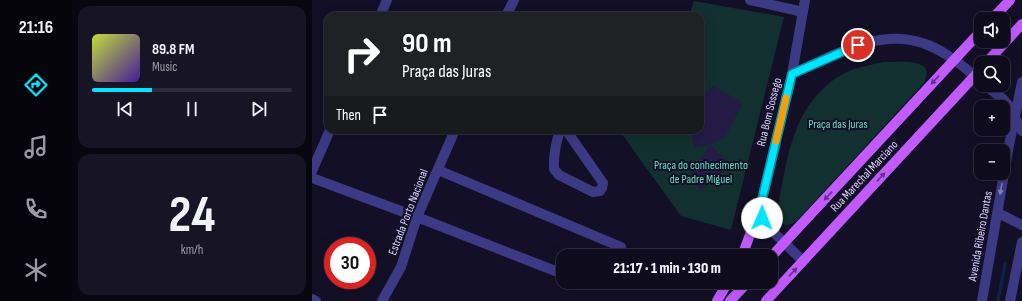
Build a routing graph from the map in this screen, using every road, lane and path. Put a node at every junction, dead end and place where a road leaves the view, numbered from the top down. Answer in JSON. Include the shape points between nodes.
{"nodes":[{"id":1,"x":387,"y":0,"type":"edge"},
{"id":2,"x":514,"y":0,"type":"edge"},
{"id":3,"x":750,"y":0,"type":"edge"},
{"id":4,"x":805,"y":0,"type":"edge"},
{"id":5,"x":1010,"y":0,"type":"edge"},
{"id":6,"x":382,"y":12,"type":"edge"},
{"id":7,"x":508,"y":12,"type":"edge"},
{"id":8,"x":803,"y":12,"type":"junction"},
{"id":9,"x":999,"y":12,"type":"edge"},
{"id":10,"x":1022,"y":24,"type":"edge"},
{"id":11,"x":974,"y":39,"type":"edge"},
{"id":12,"x":992,"y":56,"type":"edge"},
{"id":13,"x":954,"y":60,"type":"junction"},
{"id":14,"x":974,"y":72,"type":"edge"},
{"id":15,"x":792,"y":74,"type":"junction"},
{"id":16,"x":974,"y":80,"type":"edge"},
{"id":17,"x":1022,"y":82,"type":"edge"},
{"id":18,"x":994,"y":92,"type":"edge"},
{"id":19,"x":1015,"y":118,"type":"junction"},
{"id":20,"x":1022,"y":131,"type":"edge"},
{"id":21,"x":328,"y":134,"type":"edge"},
{"id":22,"x":454,"y":134,"type":"edge"},
{"id":23,"x":559,"y":134,"type":"edge"},
{"id":24,"x":569,"y":134,"type":"edge"},
{"id":25,"x":438,"y":170,"type":"junction"},
{"id":26,"x":312,"y":171,"type":"edge"},
{"id":27,"x":312,"y":178,"type":"edge"},
{"id":28,"x":760,"y":208,"type":"junction"},
{"id":29,"x":998,"y":213,"type":"junction"},
{"id":30,"x":417,"y":217,"type":"junction"},
{"id":31,"x":1022,"y":225,"type":"edge"},
{"id":32,"x":1022,"y":242,"type":"edge"},
{"id":33,"x":784,"y":243,"type":"junction"},
{"id":34,"x":621,"y":247,"type":"dead end"},
{"id":35,"x":745,"y":249,"type":"edge"},
{"id":36,"x":778,"y":249,"type":"edge"},
{"id":37,"x":803,"y":261,"type":"junction"},
{"id":38,"x":556,"y":271,"type":"edge"},
{"id":39,"x":724,"y":289,"type":"edge"},
{"id":40,"x":741,"y":289,"type":"edge"},
{"id":41,"x":312,"y":299,"type":"edge"},
{"id":42,"x":316,"y":301,"type":"edge"},
{"id":43,"x":382,"y":301,"type":"edge"},
{"id":44,"x":717,"y":301,"type":"edge"},
{"id":45,"x":730,"y":301,"type":"edge"},
{"id":46,"x":766,"y":301,"type":"edge"},
{"id":47,"x":982,"y":301,"type":"edge"},
{"id":48,"x":1010,"y":301,"type":"edge"}],
"edges":[{"from":1,"to":6,"type":"street"},
{"from":2,"to":7,"type":"street"},
{"from":3,"to":8,"type":"street"},
{"from":4,"to":8,"type":"street","name":"Rua Bom Sossego"},
{"from":5,"to":9,"type":"main road"},
{"from":8,"to":15,"type":"street","name":"Rua Bom Sossego"},
{"from":10,"to":12,"type":"main road"},
{"from":11,"to":13,"type":"main road","name":"Rua Marechal Marciano"},
{"from":13,"to":14,"type":"street"},
{"from":13,"to":15,"type":"street","via":[[929,45],[910,40],[879,40],[858,45]]},
{"from":13,"to":33,"type":"main road","name":"Rua Marechal Marciano","one_way":true},
{"from":15,"to":28,"type":"street","name":"Rua Bom Sossego"},
{"from":37,"to":16,"type":"main road","name":"Rua Marechal Marciano","one_way":true},
{"from":17,"to":19,"type":"street","name":"Avenida Ribeiro Dantas"},
{"from":18,"to":19,"type":"street","via":[[1003,99]]},
{"from":19,"to":20,"type":"street"},
{"from":19,"to":29,"type":"street","name":"Avenida Ribeiro Dantas","one_way":true},
{"from":21,"to":26,"type":"street"},
{"from":22,"to":25,"type":"street","name":"Estrada Porto Nacional"},
{"from":23,"to":24,"type":"street","via":[[553,160],[554,169],[559,175],[593,192],[600,191],[603,182]]},
{"from":25,"to":30,"type":"street","name":"Estrada Porto Nacional"},
{"from":25,"to":34,"type":"street"},
{"from":27,"to":30,"type":"street"},
{"from":28,"to":33,"type":"street","via":[[767,226]]},
{"from":28,"to":35,"type":"main road"},
{"from":29,"to":31,"type":"street"},
{"from":29,"to":47,"type":"street","name":"Avenida Ribeiro Dantas"},
{"from":30,"to":38,"type":"street"},
{"from":30,"to":43,"type":"street","name":"Estrada Porto Nacional","via":[[401,267]]},
{"from":32,"to":48,"type":"street"},
{"from":33,"to":36,"type":"main road","name":"Rua Marechal Marciano"},
{"from":33,"to":37,"type":"street"},
{"from":46,"to":37,"type":"main road","name":"Rua Marechal Marciano","one_way":true},
{"from":39,"to":44,"type":"main road"},
{"from":40,"to":45,"type":"main road"},
{"from":41,"to":42,"type":"street"}]}
